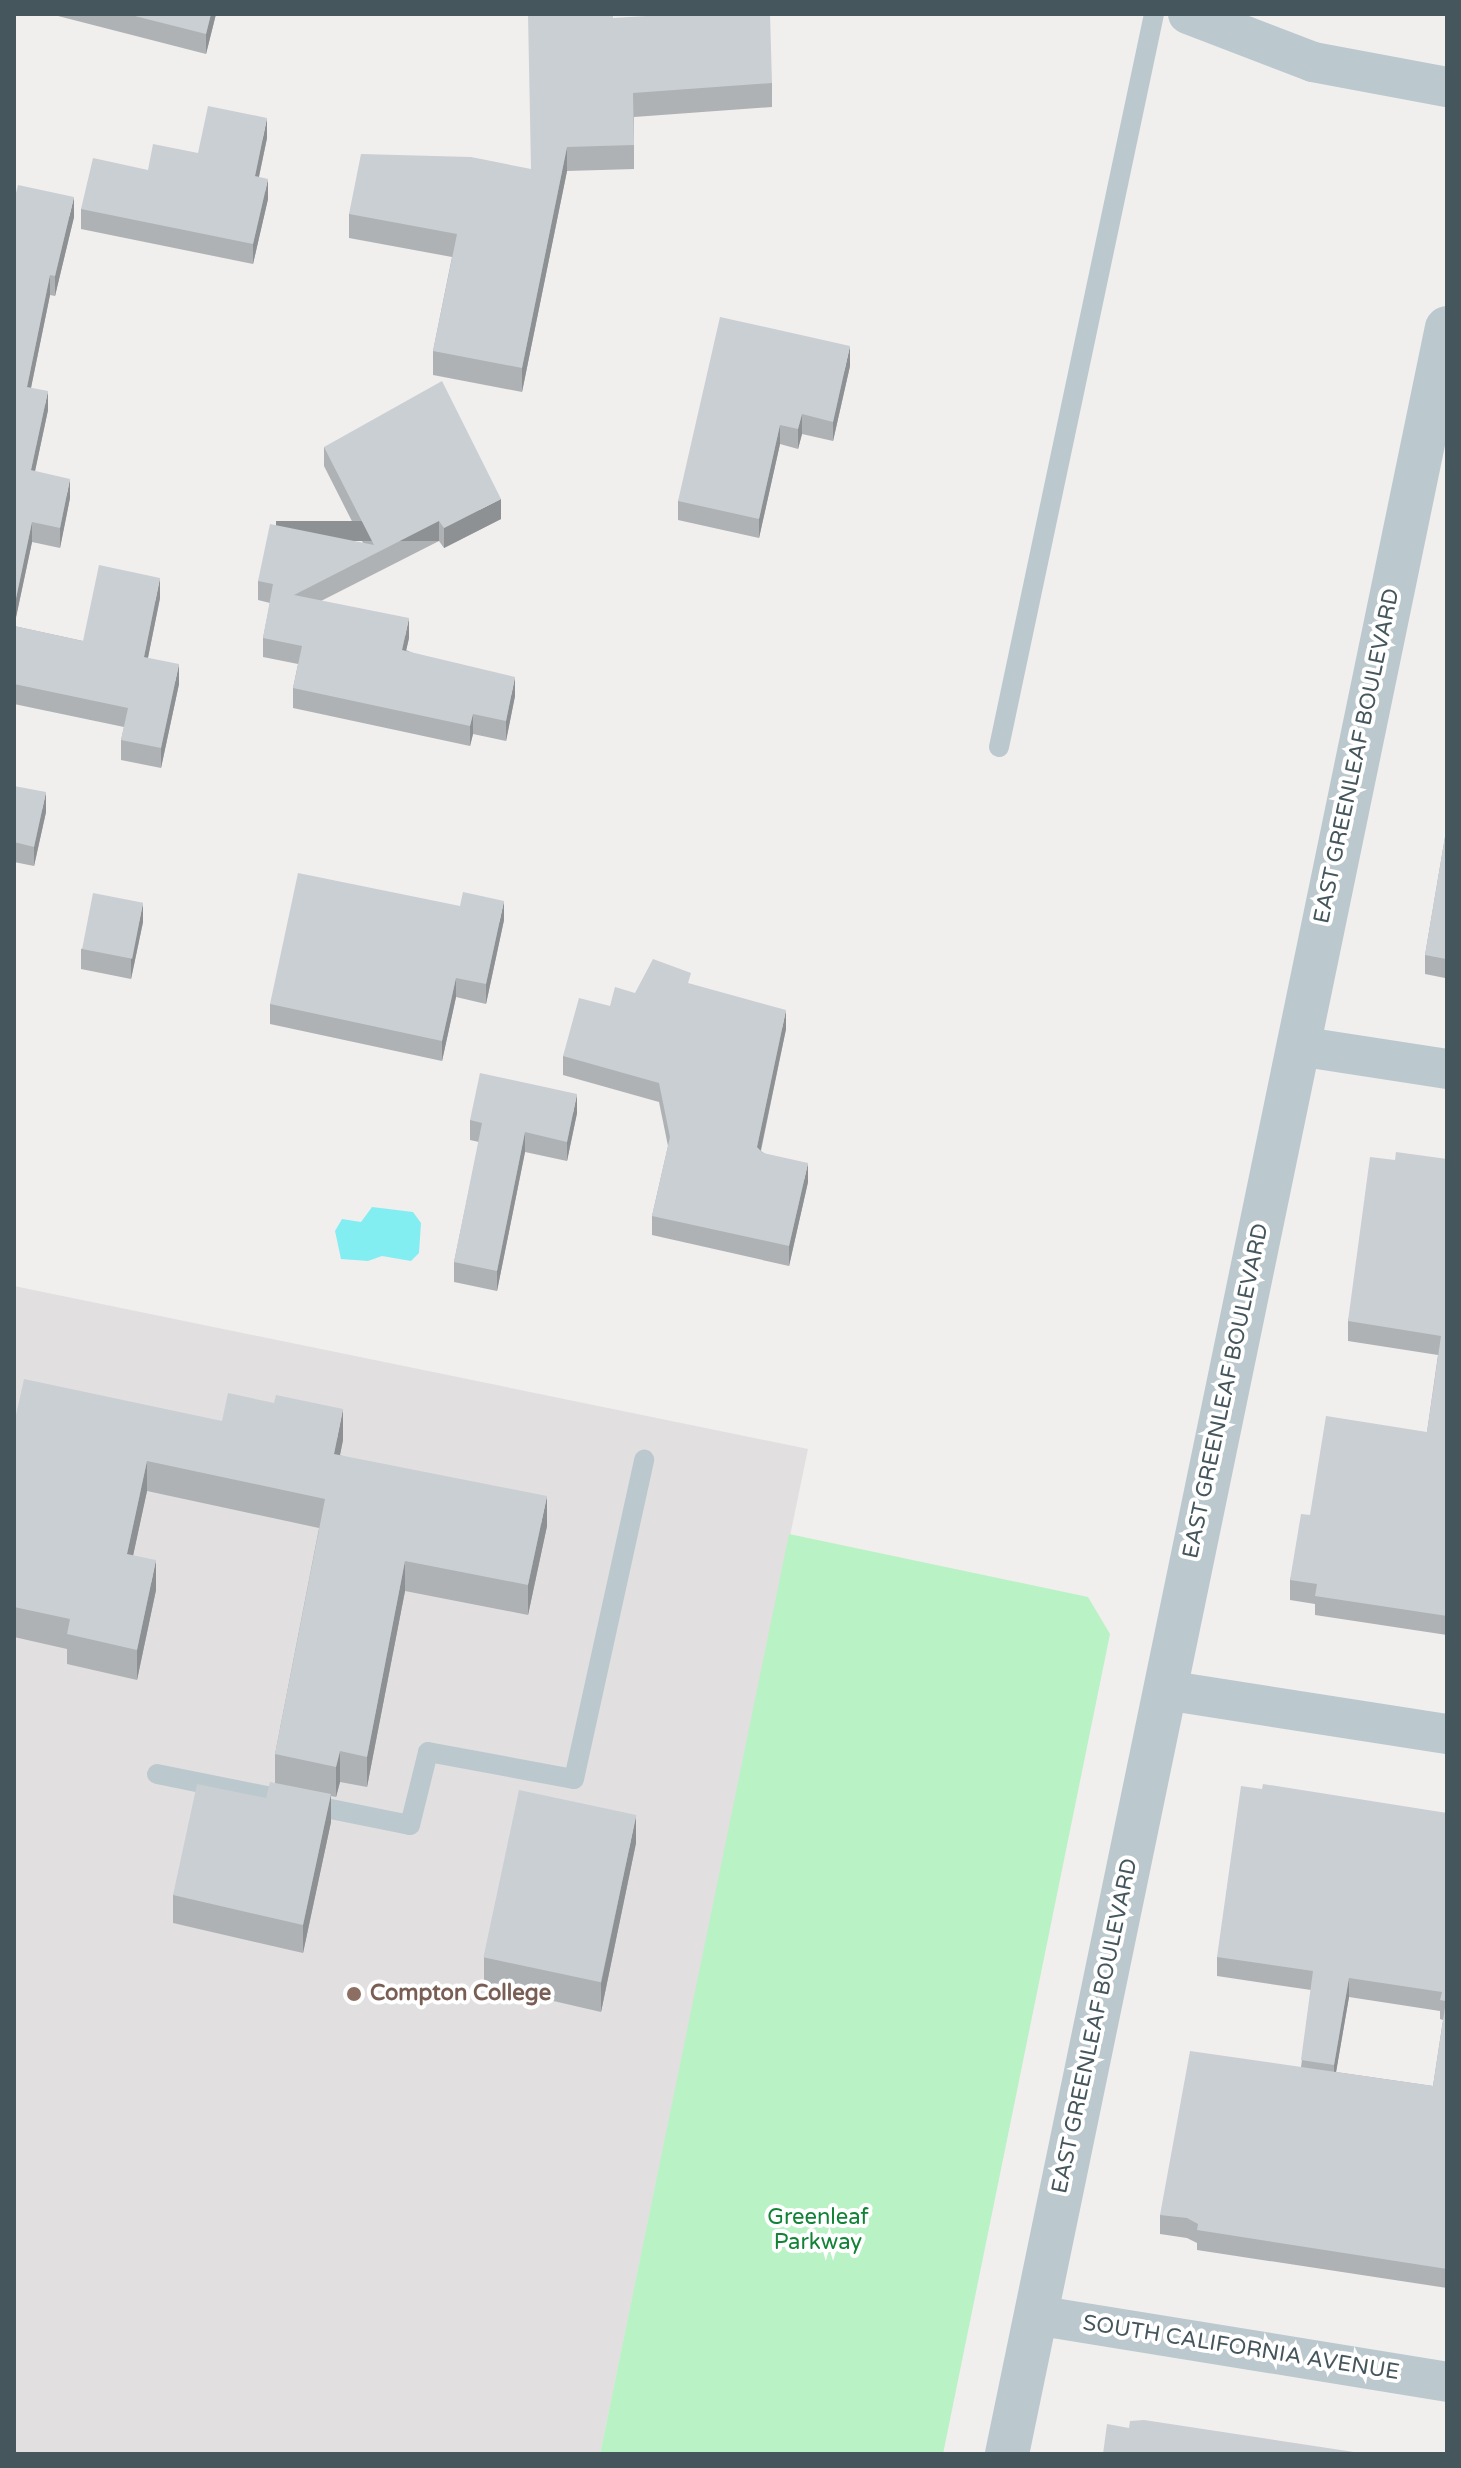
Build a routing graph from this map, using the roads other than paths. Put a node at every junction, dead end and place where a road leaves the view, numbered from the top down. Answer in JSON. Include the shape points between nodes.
{"nodes":[{"id":1,"x":1154,"y":14,"type":"edge"},
{"id":2,"x":1188,"y":14,"type":"edge"},
{"id":3,"x":1447,"y":87,"type":"edge"},
{"id":4,"x":1447,"y":328,"type":"edge"},
{"id":5,"x":1437,"y":426,"type":"edge"},
{"id":6,"x":999,"y":747,"type":"dead end"},
{"id":7,"x":1298,"y":1046,"type":"junction"},
{"id":8,"x":1447,"y":1069,"type":"edge"},
{"id":9,"x":644,"y":1460,"type":"dead end"},
{"id":10,"x":1165,"y":1690,"type":"junction"},
{"id":11,"x":1447,"y":1734,"type":"edge"},
{"id":12,"x":157,"y":1774,"type":"dead end"},
{"id":13,"x":1035,"y":2315,"type":"junction"},
{"id":14,"x":1447,"y":2382,"type":"edge"},
{"id":15,"x":1007,"y":2454,"type":"edge"}],
"edges":[{"from":1,"to":6,"type":"lane"},
{"from":2,"to":3,"type":"street","via":[[1313,62]]},
{"from":4,"to":5,"type":"street","name":"EAST GREENLEAF BOULEVARD"},
{"from":5,"to":7,"type":"street","name":"EAST GREENLEAF BOULEVARD"},
{"from":7,"to":8,"type":"street"},
{"from":7,"to":10,"type":"street","name":"EAST GREENLEAF BOULEVARD"},
{"from":9,"to":12,"type":"lane","via":[[574,1779],[428,1752],[410,1825]]},
{"from":10,"to":11,"type":"street"},
{"from":10,"to":13,"type":"street","name":"EAST GREENLEAF BOULEVARD"},
{"from":13,"to":14,"type":"street","name":"SOUTH CALIFORNIA AVENUE"},
{"from":13,"to":15,"type":"street","name":"EAST GREENLEAF BOULEVARD"}]}
